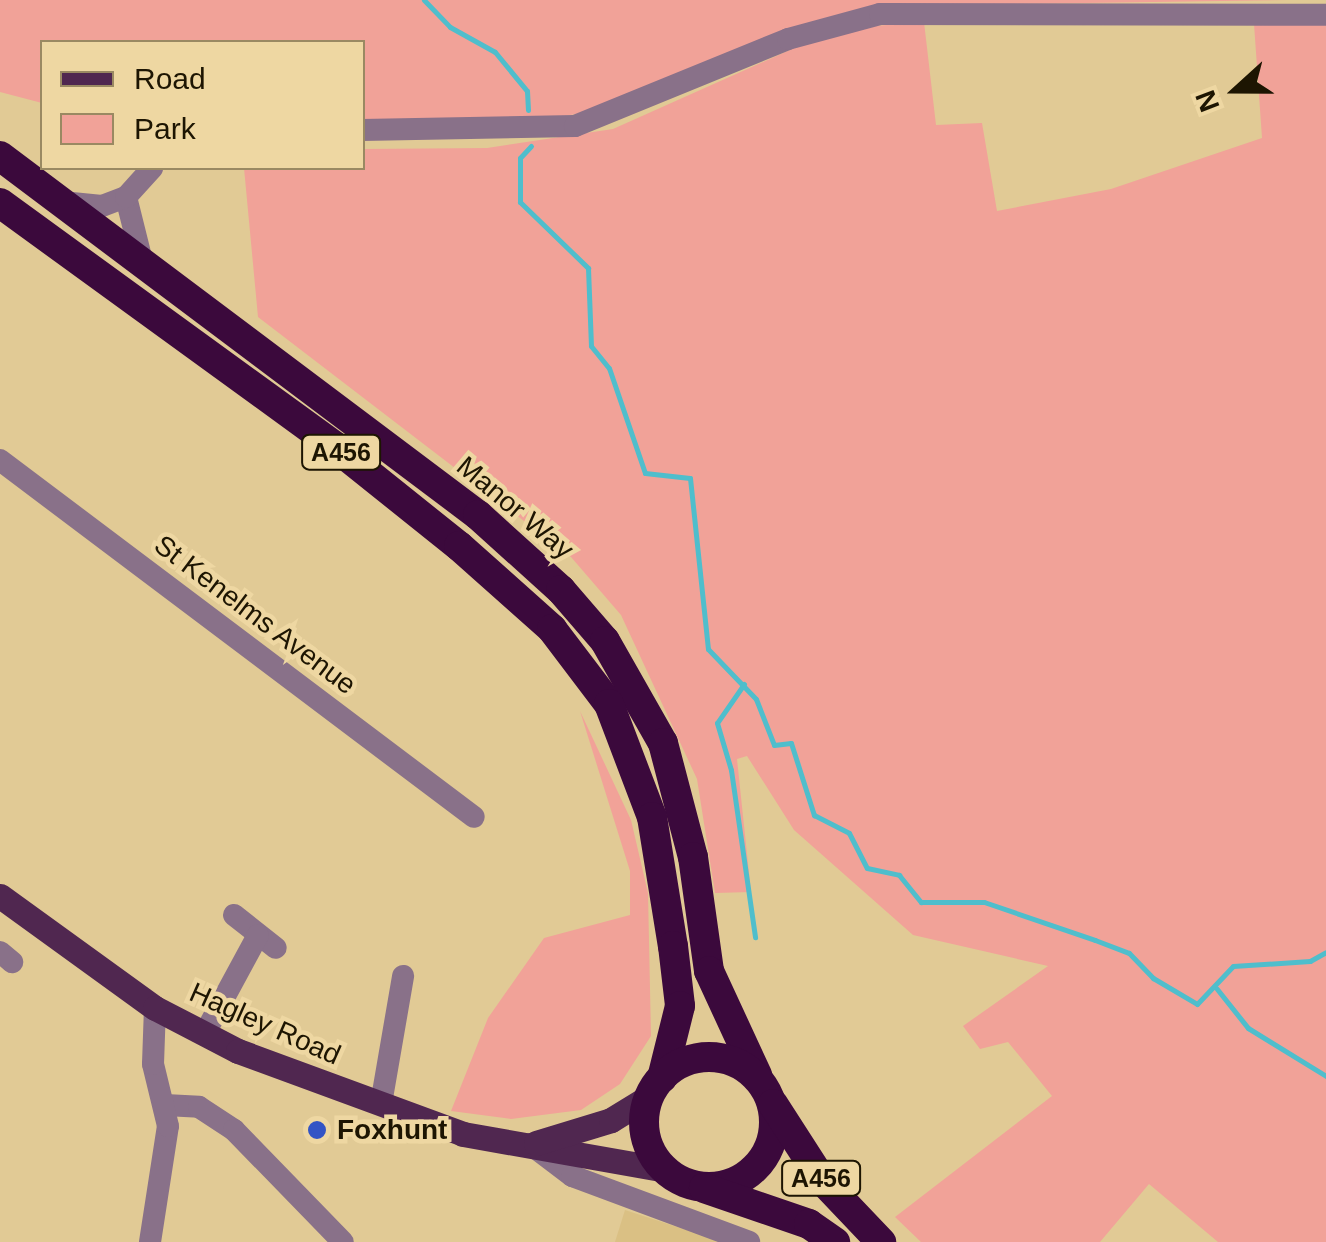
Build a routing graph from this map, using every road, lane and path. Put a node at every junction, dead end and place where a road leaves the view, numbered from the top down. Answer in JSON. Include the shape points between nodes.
{"nodes":[{"id":1,"x":1326,"y":15,"type":"edge"},
{"id":2,"x":365,"y":130,"type":"edge"},
{"id":3,"x":0,"y":156,"type":"edge"},
{"id":4,"x":150,"y":170,"type":"edge"},
{"id":5,"x":126,"y":197,"type":"junction"},
{"id":6,"x":58,"y":202,"type":"junction"},
{"id":7,"x":0,"y":203,"type":"edge"},
{"id":8,"x":148,"y":270,"type":"junction"},
{"id":9,"x":0,"y":460,"type":"edge"},
{"id":10,"x":474,"y":817,"type":"dead end"},
{"id":11,"x":0,"y":896,"type":"edge"},
{"id":12,"x":234,"y":914,"type":"dead end"},
{"id":13,"x":403,"y":976,"type":"dead end"},
{"id":14,"x":155,"y":1008,"type":"junction"},
{"id":15,"x":205,"y":1034,"type":"junction"},
{"id":16,"x":758,"y":1075,"type":"junction"},
{"id":17,"x":656,"y":1087,"type":"junction"},
{"id":18,"x":381,"y":1104,"type":"junction"},
{"id":19,"x":772,"y":1104,"type":"junction"},
{"id":20,"x":165,"y":1105,"type":"junction"},
{"id":21,"x":531,"y":1143,"type":"junction"},
{"id":22,"x":662,"y":1170,"type":"junction"},
{"id":23,"x":702,"y":1187,"type":"junction"},
{"id":24,"x":150,"y":1242,"type":"edge"},
{"id":25,"x":342,"y":1242,"type":"edge"},
{"id":26,"x":749,"y":1242,"type":"edge"},
{"id":27,"x":836,"y":1242,"type":"edge"},
{"id":28,"x":881,"y":1242,"type":"edge"}],
"edges":[{"from":1,"to":2,"type":"street","via":[[880,14],[788,38],[575,126]]},
{"from":3,"to":6,"type":"highway","name":"Manor Way","number":"A456"},
{"from":4,"to":5,"type":"street"},
{"from":5,"to":6,"type":"street","via":[[102,206]]},
{"from":5,"to":8,"type":"street","via":[[136,252]]},
{"from":6,"to":8,"type":"highway","name":"Manor Way","number":"A456"},
{"from":7,"to":17,"type":"highway","number":"A456","via":[[445,534],[527,603],[598,688],[652,816],[669,921],[680,1006]]},
{"from":8,"to":16,"type":"highway","name":"Manor Way","number":"A456","via":[[478,516],[561,590],[606,641],[673,770],[694,857],[709,971]]},
{"from":9,"to":10,"type":"street","name":"St Kenelms Avenue"},
{"from":11,"to":14,"type":"main road","name":"Hagley Road"},
{"from":12,"to":15,"type":"street","via":[[267,942]]},
{"from":13,"to":18,"type":"street"},
{"from":14,"to":15,"type":"main road","name":"Hagley Road"},
{"from":14,"to":20,"type":"street","via":[[150,1034]]},
{"from":15,"to":18,"type":"main road","name":"Hagley Road"},
{"from":16,"to":17,"type":"highway","via":[[712,1055],[687,1060]]},
{"from":16,"to":19,"type":"highway","number":"A456"},
{"from":17,"to":21,"type":"main road","name":"Hagley Road","via":[[611,1120]]},
{"from":17,"to":22,"type":"highway","number":"A456","via":[[646,1146]]},
{"from":18,"to":21,"type":"main road","name":"Hagley Road","via":[[462,1134]]},
{"from":19,"to":23,"type":"highway","number":"A456","via":[[761,1160],[736,1179]]},
{"from":19,"to":28,"type":"highway","number":"A456","via":[[822,1180]]},
{"from":20,"to":24,"type":"street","via":[[168,1126]]},
{"from":20,"to":25,"type":"street","via":[[199,1107],[234,1130]]},
{"from":21,"to":22,"type":"main road","name":"Hagley Road"},
{"from":21,"to":26,"type":"street","via":[[572,1176]]},
{"from":22,"to":23,"type":"highway","number":"A456"},
{"from":23,"to":27,"type":"highway","number":"A456","via":[[809,1224]]}]}
